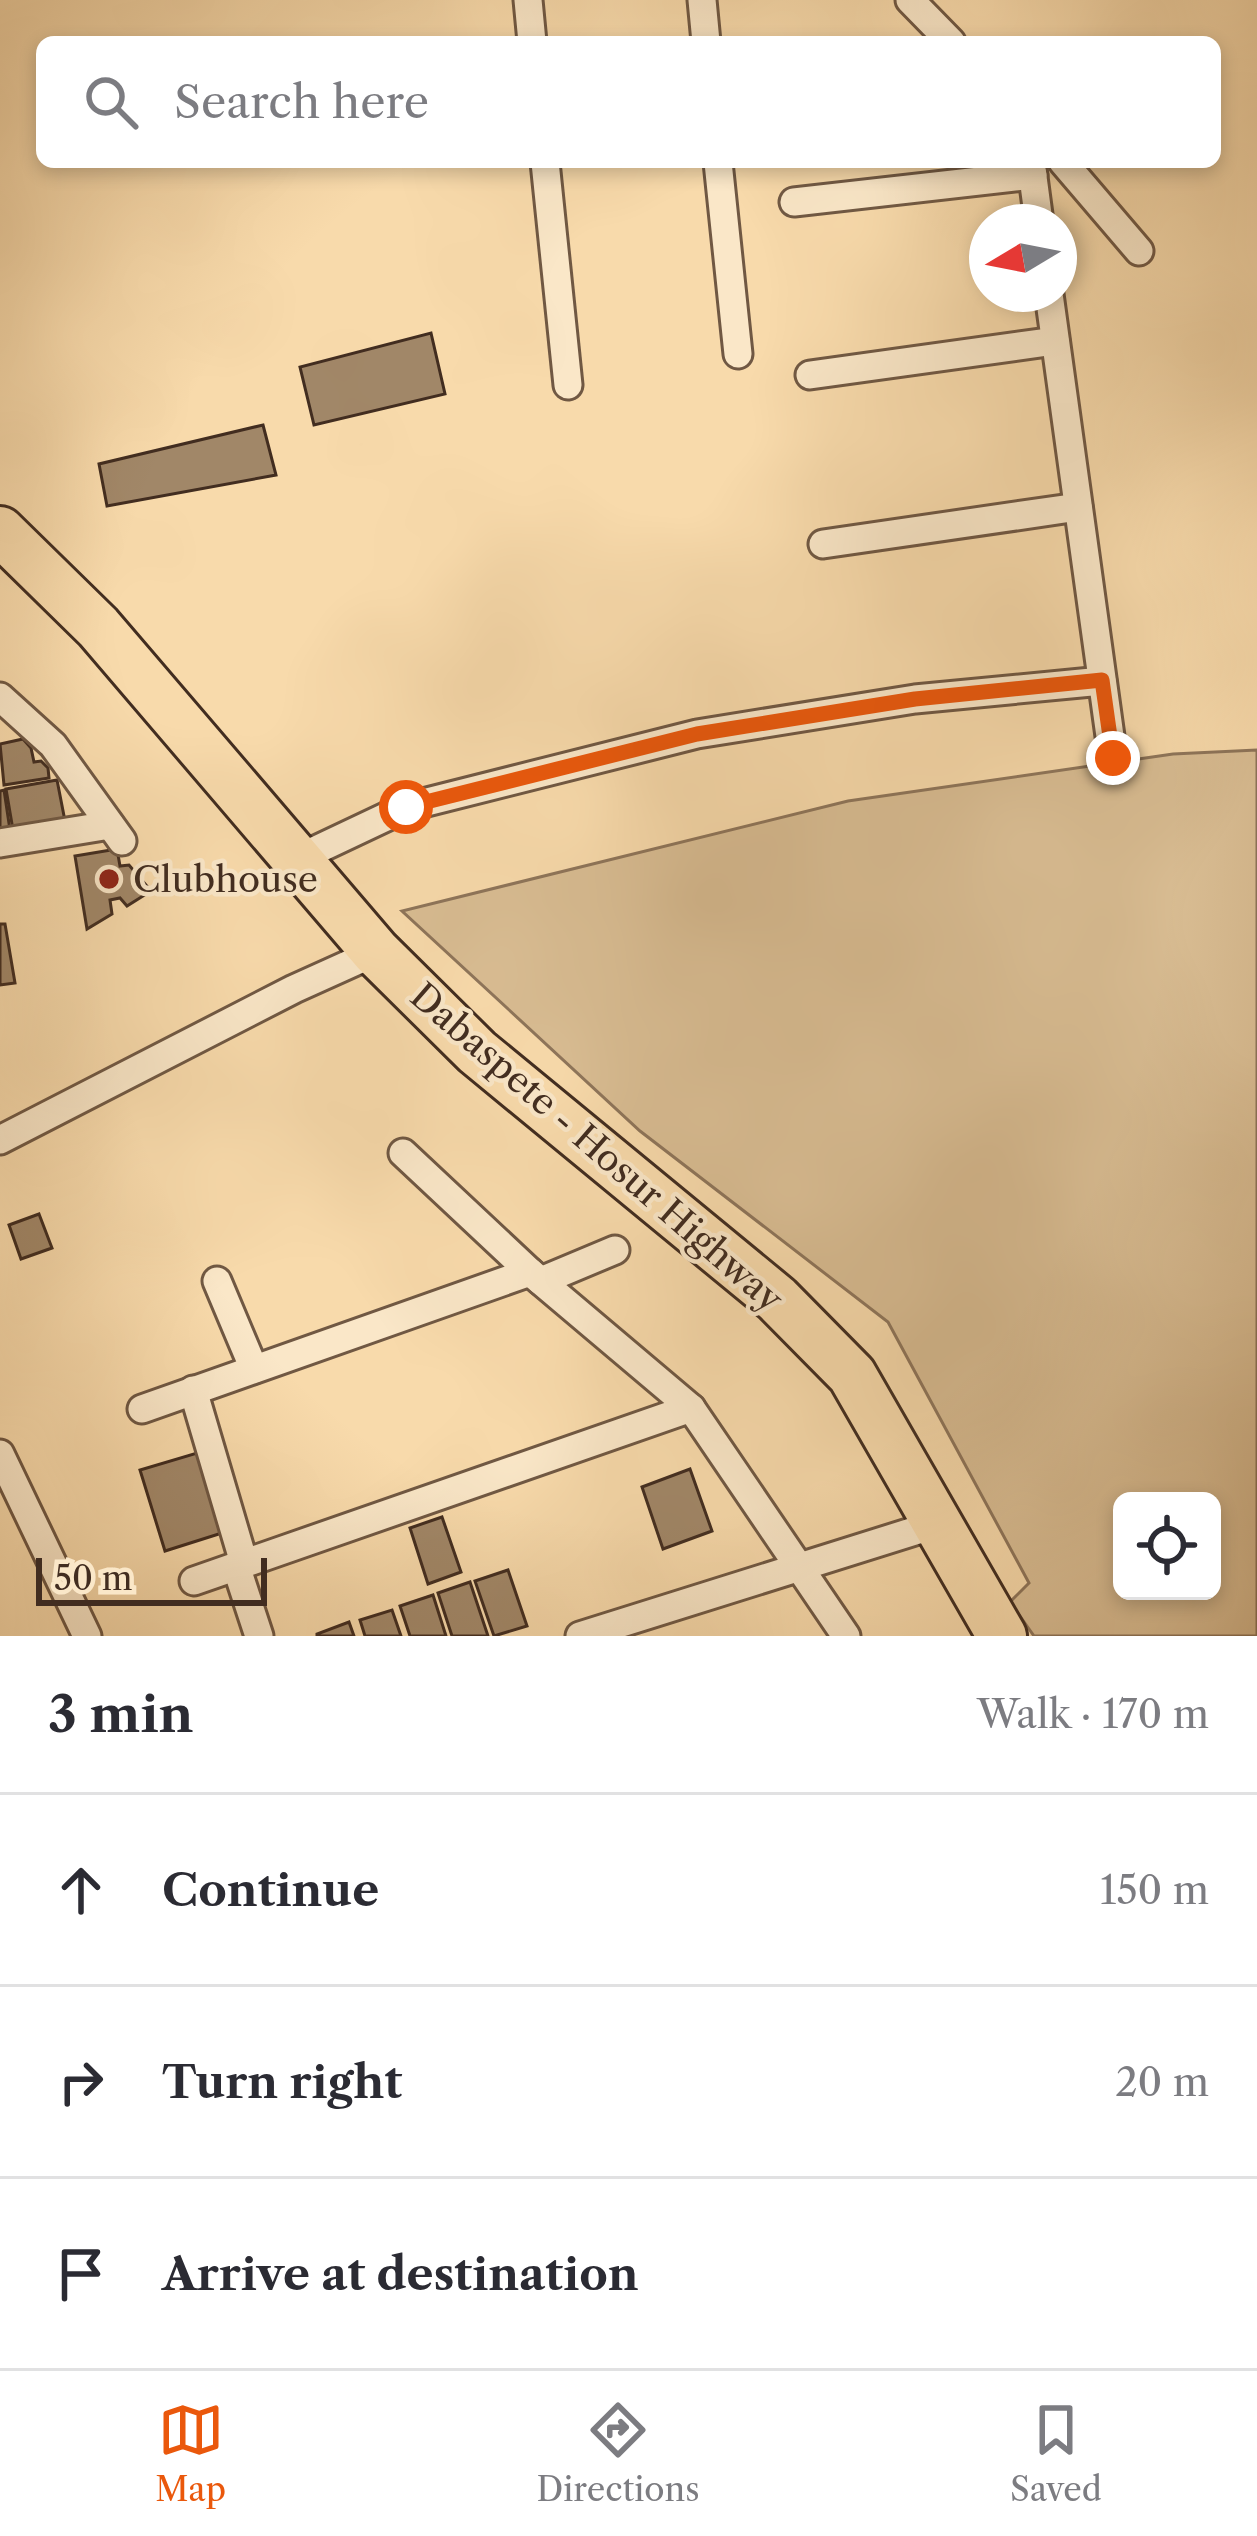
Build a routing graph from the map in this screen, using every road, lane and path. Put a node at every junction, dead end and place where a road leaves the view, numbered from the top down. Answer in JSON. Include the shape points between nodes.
{"nodes":[{"id":1,"x":528,"y":0,"type":"edge"},
{"id":2,"x":702,"y":0,"type":"edge"},
{"id":3,"x":910,"y":0,"type":"edge"},
{"id":4,"x":531,"y":36,"type":"edge"},
{"id":5,"x":705,"y":36,"type":"edge"},
{"id":6,"x":945,"y":36,"type":"edge"},
{"id":7,"x":546,"y":168,"type":"edge"},
{"id":8,"x":719,"y":168,"type":"edge"},
{"id":9,"x":1068,"y":168,"type":"edge"},
{"id":10,"x":1032,"y":169,"type":"edge"},
{"id":11,"x":794,"y":202,"type":"dead end"},
{"id":12,"x":1037,"y":204,"type":"edge"},
{"id":13,"x":1139,"y":250,"type":"dead end"},
{"id":14,"x":1051,"y":312,"type":"edge"},
{"id":15,"x":1055,"y":341,"type":"junction"},
{"id":16,"x":738,"y":354,"type":"dead end"},
{"id":17,"x":810,"y":375,"type":"dead end"},
{"id":18,"x":568,"y":385,"type":"dead end"},
{"id":19,"x":1078,"y":507,"type":"junction"},
{"id":20,"x":0,"y":533,"type":"edge"},
{"id":21,"x":824,"y":544,"type":"dead end"},
{"id":22,"x":1102,"y":680,"type":"junction"},
{"id":23,"x":0,"y":697,"type":"edge"},
{"id":24,"x":13,"y":722,"type":"edge"},
{"id":25,"x":1113,"y":758,"type":"dead end"},
{"id":26,"x":0,"y":844,"type":"edge"},
{"id":27,"x":296,"y":860,"type":"junction"},
{"id":28,"x":376,"y":952,"type":"junction"},
{"id":29,"x":0,"y":1140,"type":"edge"},
{"id":30,"x":403,"y":1153,"type":"dead end"},
{"id":31,"x":615,"y":1250,"type":"dead end"},
{"id":32,"x":536,"y":1277,"type":"junction"},
{"id":33,"x":217,"y":1281,"type":"dead end"},
{"id":34,"x":254,"y":1369,"type":"junction"},
{"id":35,"x":194,"y":1390,"type":"junction"},
{"id":36,"x":692,"y":1408,"type":"junction"},
{"id":37,"x":142,"y":1409,"type":"dead end"},
{"id":38,"x":0,"y":1454,"type":"edge"},
{"id":39,"x":940,"y":1523,"type":"junction"},
{"id":40,"x":240,"y":1565,"type":"junction"},
{"id":41,"x":802,"y":1569,"type":"junction"},
{"id":42,"x":194,"y":1581,"type":"dead end"},
{"id":43,"x":664,"y":1623,"type":"edge"},
{"id":44,"x":87,"y":1636,"type":"edge"},
{"id":45,"x":259,"y":1636,"type":"edge"},
{"id":46,"x":580,"y":1636,"type":"edge"},
{"id":47,"x":846,"y":1636,"type":"edge"},
{"id":48,"x":1002,"y":1636,"type":"edge"}],
"edges":[{"from":1,"to":4,"type":"street"},
{"from":2,"to":5,"type":"street"},
{"from":3,"to":6,"type":"street"},
{"from":7,"to":18,"type":"street"},
{"from":8,"to":16,"type":"street"},
{"from":9,"to":13,"type":"street"},
{"from":10,"to":11,"type":"street"},
{"from":10,"to":12,"type":"street"},
{"from":14,"to":15,"type":"street"},
{"from":15,"to":17,"type":"street"},
{"from":15,"to":19,"type":"street"},
{"from":19,"to":21,"type":"street"},
{"from":19,"to":22,"type":"street"},
{"from":20,"to":27,"type":"highway","name":"Dabaspete - Hosur Highway","via":[[98,627]]},
{"from":22,"to":25,"type":"street"},
{"from":22,"to":27,"type":"street","via":[[697,734],[406,807]]},
{"from":23,"to":24,"type":"street"},
{"from":24,"to":26,"type":"street","via":[[53,745],[116,832]]},
{"from":27,"to":28,"type":"highway","name":"Dabaspete - Hosur Highway"},
{"from":28,"to":29,"type":"street"},
{"from":28,"to":39,"type":"highway","name":"Dabaspete - Hosur Highway","via":[[477,1052],[777,1299],[852,1376]]},
{"from":30,"to":32,"type":"street"},
{"from":31,"to":32,"type":"street"},
{"from":32,"to":34,"type":"street"},
{"from":32,"to":36,"type":"street"},
{"from":33,"to":34,"type":"street"},
{"from":34,"to":35,"type":"street"},
{"from":35,"to":37,"type":"street"},
{"from":35,"to":40,"type":"street"},
{"from":36,"to":40,"type":"street"},
{"from":36,"to":41,"type":"street"},
{"from":38,"to":44,"type":"street"},
{"from":39,"to":41,"type":"street"},
{"from":39,"to":48,"type":"highway","name":"Dabaspete - Hosur Highway"},
{"from":40,"to":42,"type":"street"},
{"from":40,"to":45,"type":"street"},
{"from":41,"to":43,"type":"street"},
{"from":41,"to":47,"type":"street"},
{"from":43,"to":46,"type":"street"}]}
